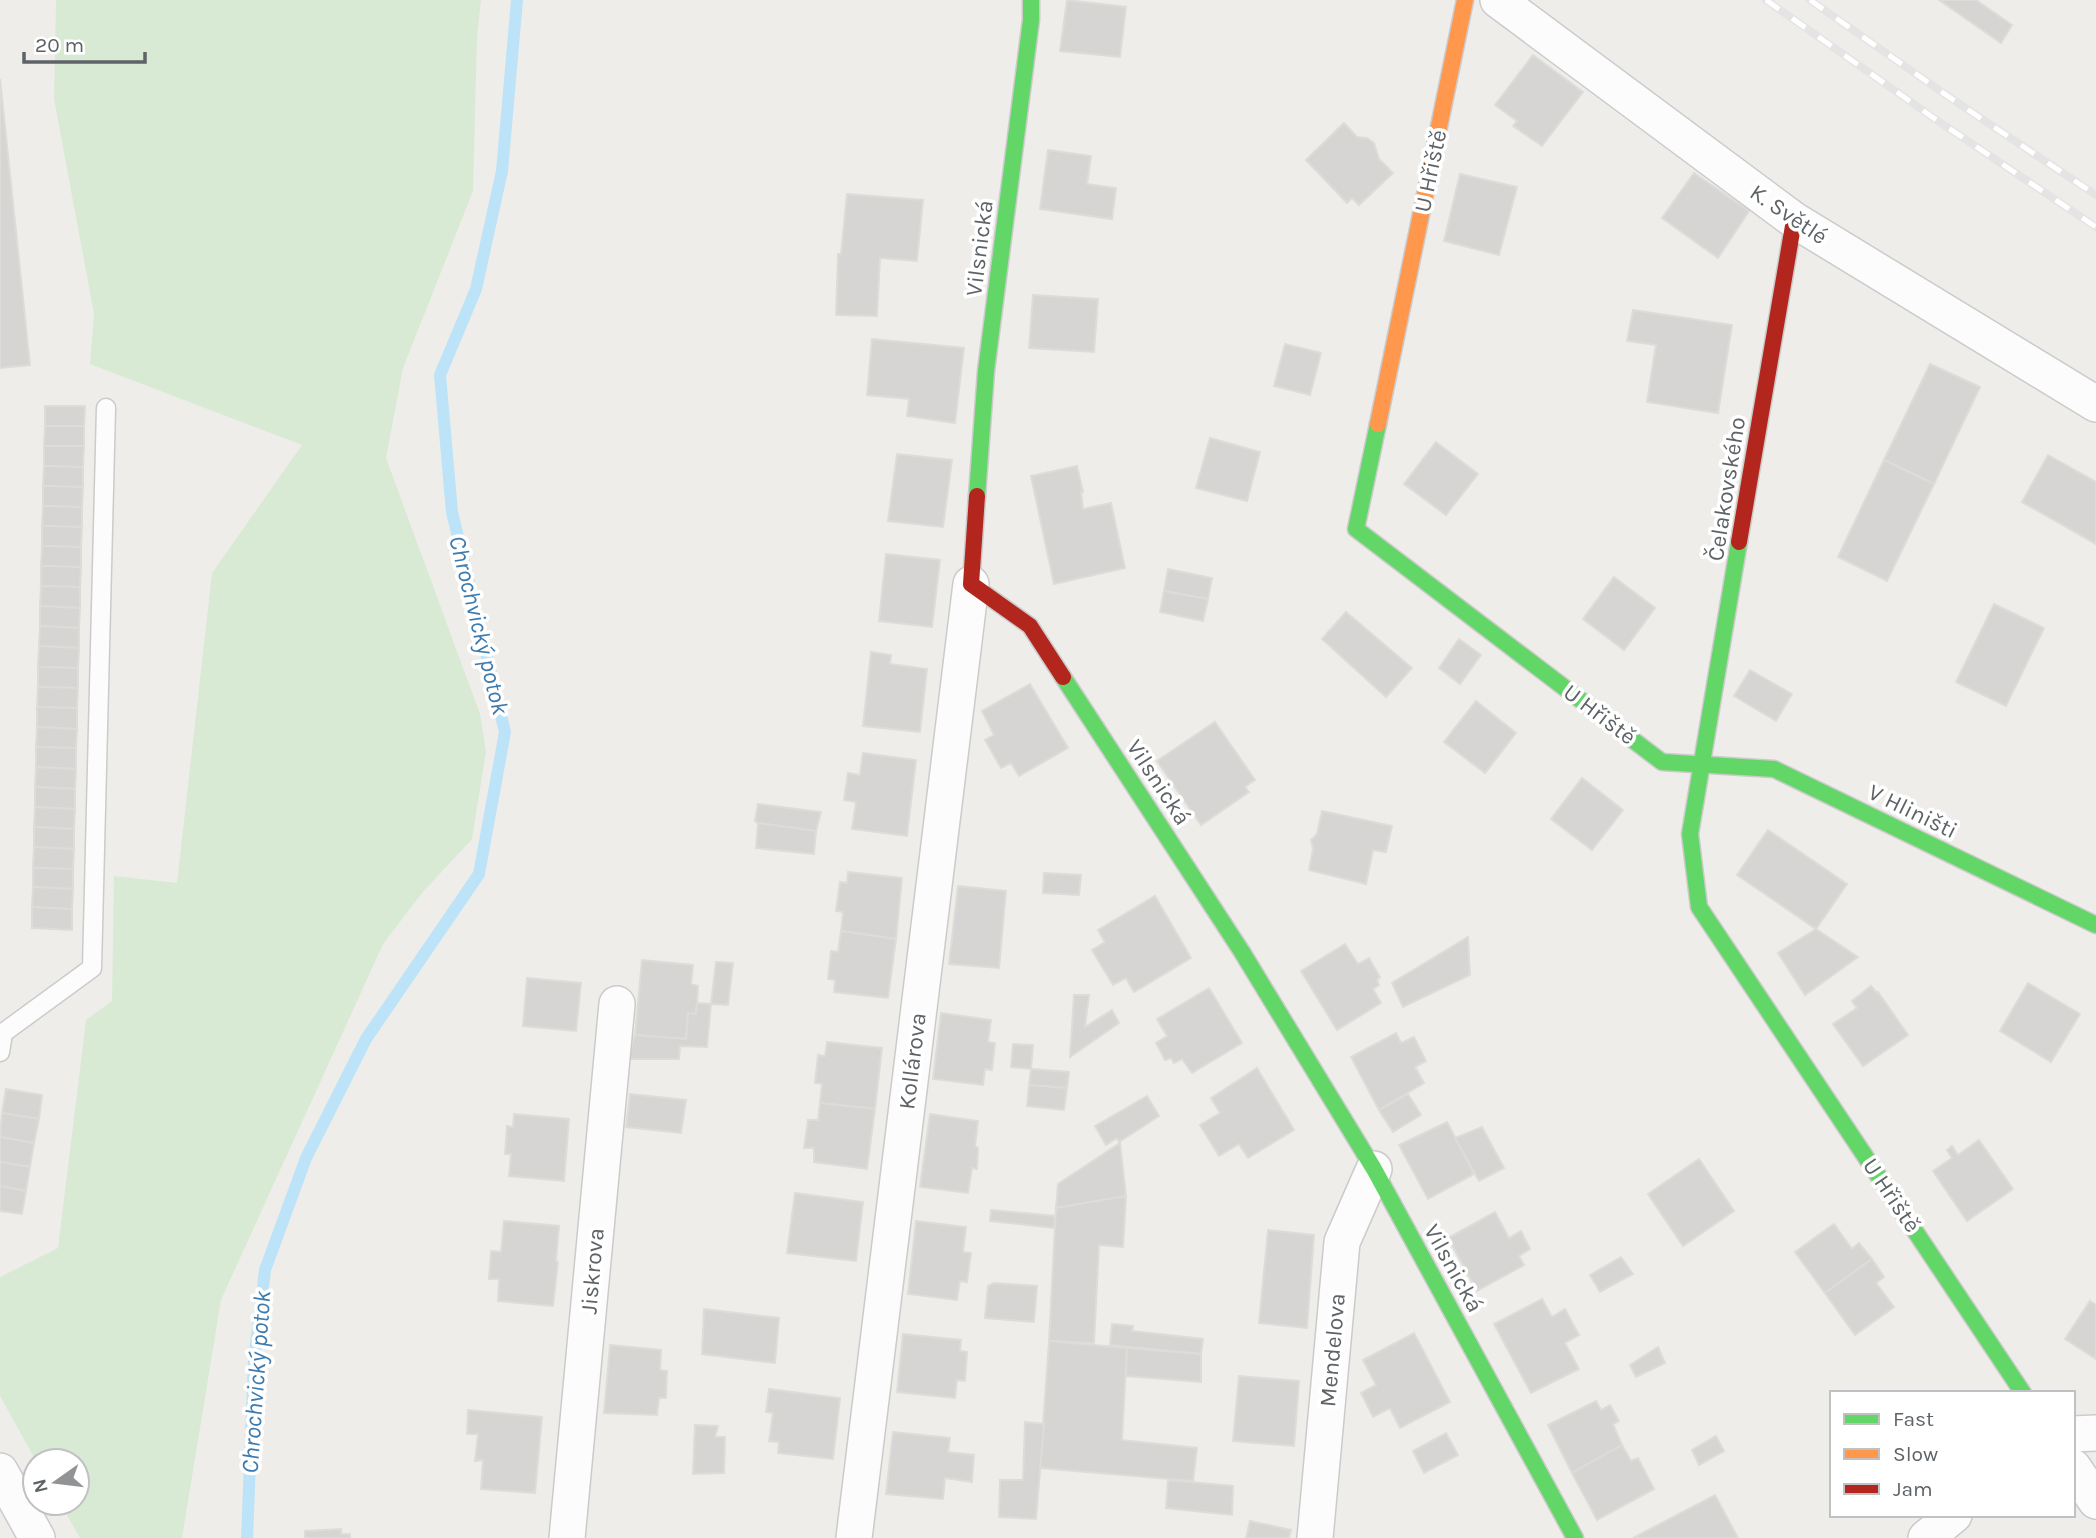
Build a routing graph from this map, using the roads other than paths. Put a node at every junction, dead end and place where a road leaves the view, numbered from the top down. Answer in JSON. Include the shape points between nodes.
{"nodes":[{"id":1,"x":1031,"y":0,"type":"edge"},
{"id":2,"x":1465,"y":0,"type":"edge"},
{"id":3,"x":1498,"y":0,"type":"edge"},
{"id":4,"x":1794,"y":220,"type":"junction"},
{"id":5,"x":2096,"y":404,"type":"edge"},
{"id":6,"x":106,"y":408,"type":"dead end"},
{"id":7,"x":971,"y":584,"type":"junction"},
{"id":8,"x":1703,"y":766,"type":"junction"},
{"id":9,"x":2096,"y":925,"type":"edge"},
{"id":10,"x":617,"y":1004,"type":"dead end"},
{"id":11,"x":0,"y":1052,"type":"edge"},
{"id":12,"x":1374,"y":1169,"type":"junction"},
{"id":13,"x":2022,"y":1391,"type":"edge"},
{"id":14,"x":2096,"y":1433,"type":"edge"},
{"id":15,"x":2075,"y":1434,"type":"edge"},
{"id":16,"x":2075,"y":1470,"type":"edge"},
{"id":17,"x":0,"y":1471,"type":"edge"},
{"id":18,"x":2096,"y":1501,"type":"edge"},
{"id":19,"x":1952,"y":1517,"type":"edge"},
{"id":20,"x":37,"y":1538,"type":"edge"},
{"id":21,"x":567,"y":1538,"type":"edge"},
{"id":22,"x":854,"y":1538,"type":"edge"},
{"id":23,"x":1315,"y":1538,"type":"edge"},
{"id":24,"x":1575,"y":1538,"type":"edge"},
{"id":25,"x":1926,"y":1538,"type":"edge"}],
"edges":[{"from":1,"to":7,"type":"street","name":"Vilsnická","via":[[986,371]]},
{"from":2,"to":8,"type":"street","name":"U Hřiště","via":[[1356,528],[1662,762]]},
{"from":3,"to":4,"type":"street","name":"K. Světlé"},
{"from":4,"to":5,"type":"street","name":"K. Světlé"},
{"from":4,"to":8,"type":"street","name":"Čelakovského"},
{"from":6,"to":11,"type":"lane","via":[[92,968],[3,1033]]},
{"from":7,"to":12,"type":"street","name":"Vilsnická","via":[[1030,626],[1242,952]]},
{"from":7,"to":22,"type":"street","name":"Kollárova"},
{"from":8,"to":9,"type":"street","name":"V Hliništi","via":[[1774,769]]},
{"from":8,"to":13,"type":"street","name":"U Hřiště","via":[[1690,834],[1699,907]]},
{"from":10,"to":21,"type":"street","name":"Jiskrova"},
{"from":12,"to":23,"type":"street","name":"Mendelova","via":[[1342,1242]]},
{"from":12,"to":24,"type":"street","name":"Vilsnická"},
{"from":14,"to":15,"type":"street"},
{"from":16,"to":18,"type":"street"},
{"from":17,"to":20,"type":"street"},
{"from":19,"to":25,"type":"street"}]}
